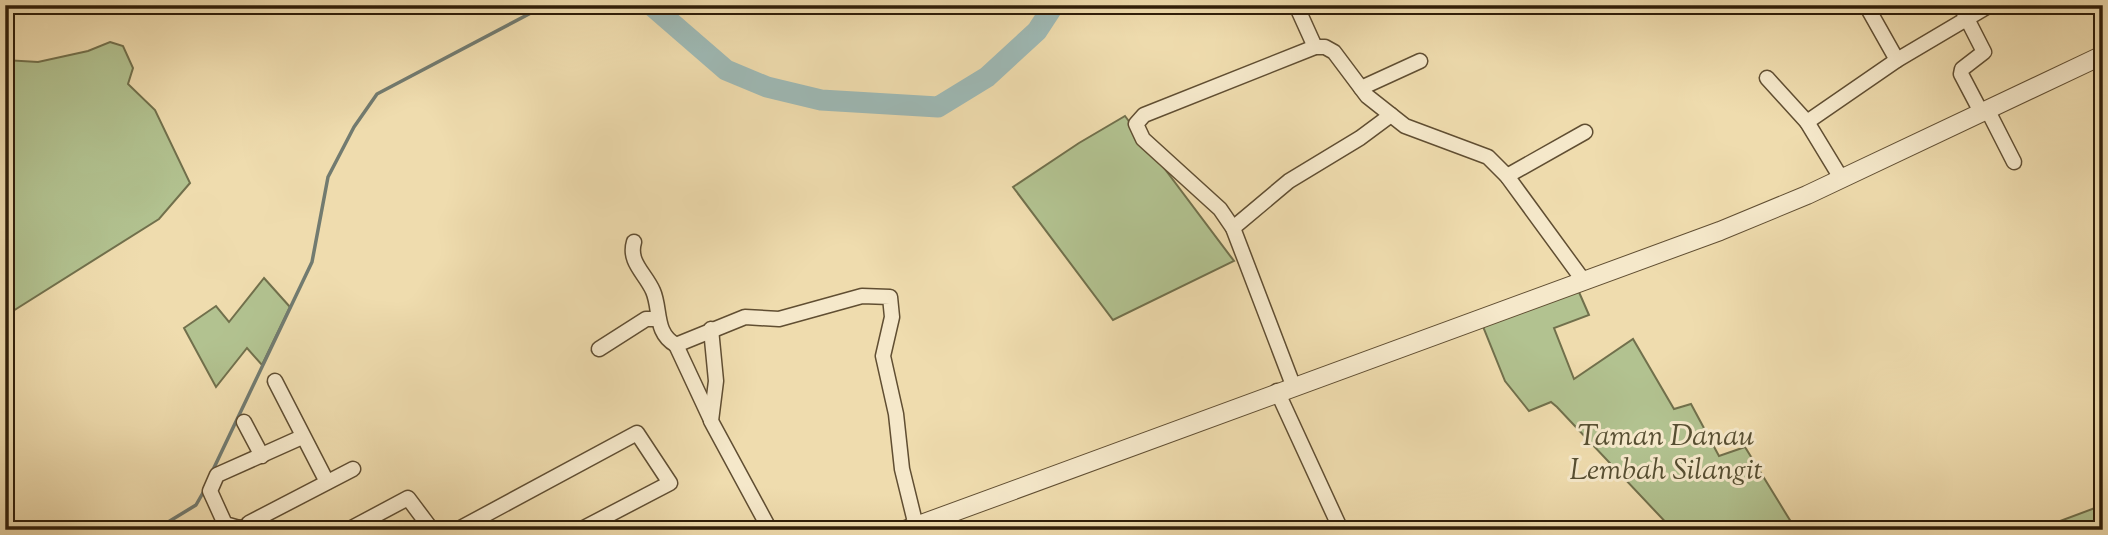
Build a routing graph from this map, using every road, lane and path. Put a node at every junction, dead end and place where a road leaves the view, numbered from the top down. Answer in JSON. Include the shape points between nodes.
{"nodes":[{"id":1,"x":1296,"y":5,"type":"edge"},
{"id":2,"x":1866,"y":5,"type":"edge"},
{"id":3,"x":1960,"y":5,"type":"edge"},
{"id":4,"x":1990,"y":5,"type":"edge"},
{"id":5,"x":1967,"y":20,"type":"junction"},
{"id":6,"x":1315,"y":47,"type":"junction"},
{"id":7,"x":2103,"y":55,"type":"edge"},
{"id":8,"x":1897,"y":60,"type":"junction"},
{"id":9,"x":1420,"y":61,"type":"dead end"},
{"id":10,"x":1767,"y":78,"type":"dead end"},
{"id":11,"x":1361,"y":88,"type":"junction"},
{"id":12,"x":1984,"y":110,"type":"junction"},
{"id":13,"x":1391,"y":115,"type":"junction"},
{"id":14,"x":1807,"y":122,"type":"junction"},
{"id":15,"x":1585,"y":132,"type":"dead end"},
{"id":16,"x":2014,"y":162,"type":"dead end"},
{"id":17,"x":1507,"y":176,"type":"junction"},
{"id":18,"x":1841,"y":178,"type":"junction"},
{"id":19,"x":1233,"y":229,"type":"junction"},
{"id":20,"x":634,"y":242,"type":"dead end"},
{"id":21,"x":1583,"y":280,"type":"junction"},
{"id":22,"x":657,"y":319,"type":"junction"},
{"id":23,"x":711,"y":329,"type":"junction"},
{"id":24,"x":676,"y":345,"type":"junction"},
{"id":25,"x":599,"y":349,"type":"dead end"},
{"id":26,"x":275,"y":381,"type":"dead end"},
{"id":27,"x":1285,"y":388,"type":"junction"},
{"id":28,"x":711,"y":421,"type":"junction"},
{"id":29,"x":244,"y":422,"type":"dead end"},
{"id":30,"x":302,"y":437,"type":"junction"},
{"id":31,"x":261,"y":456,"type":"junction"},
{"id":32,"x":353,"y":468,"type":"dead end"},
{"id":33,"x":327,"y":482,"type":"junction"},
{"id":34,"x":239,"y":528,"type":"edge"},
{"id":35,"x":910,"y":528,"type":"edge"},
{"id":36,"x":264,"y":530,"type":"edge"},
{"id":37,"x":348,"y":530,"type":"edge"},
{"id":38,"x":432,"y":530,"type":"edge"},
{"id":39,"x":457,"y":530,"type":"edge"},
{"id":40,"x":580,"y":530,"type":"edge"},
{"id":41,"x":770,"y":530,"type":"edge"},
{"id":42,"x":1340,"y":530,"type":"edge"}],
"edges":[{"from":1,"to":6,"type":"street"},
{"from":2,"to":8,"type":"street"},
{"from":3,"to":5,"type":"street"},
{"from":4,"to":5,"type":"street"},
{"from":5,"to":8,"type":"street"},
{"from":5,"to":12,"type":"street","via":[[1983,52],[1961,74]]},
{"from":6,"to":11,"type":"street","via":[[1334,52]]},
{"from":6,"to":19,"type":"street","via":[[1144,115],[1136,124],[1143,139],[1220,209]]},
{"from":7,"to":12,"type":"street"},
{"from":8,"to":14,"type":"street"},
{"from":9,"to":11,"type":"street"},
{"from":10,"to":14,"type":"street"},
{"from":11,"to":13,"type":"street"},
{"from":12,"to":16,"type":"street"},
{"from":12,"to":18,"type":"street"},
{"from":13,"to":17,"type":"street","via":[[1405,126],[1488,157]]},
{"from":13,"to":19,"type":"street","via":[[1289,181]]},
{"from":14,"to":18,"type":"street"},
{"from":15,"to":17,"type":"street"},
{"from":17,"to":21,"type":"street"},
{"from":18,"to":21,"type":"street","via":[[1720,231]]},
{"from":19,"to":27,"type":"street"},
{"from":20,"to":22,"type":"street","via":[[632,257],[654,292]]},
{"from":21,"to":27,"type":"street"},
{"from":22,"to":24,"type":"street"},
{"from":22,"to":25,"type":"street","via":[[646,319]]},
{"from":23,"to":24,"type":"street"},
{"from":23,"to":28,"type":"street","via":[[716,381]]},
{"from":23,"to":35,"type":"street","via":[[745,317],[779,319],[862,296],[890,297],[892,317],[883,356],[896,414]]},
{"from":24,"to":28,"type":"street"},
{"from":26,"to":30,"type":"street"},
{"from":27,"to":35,"type":"street"},
{"from":27,"to":42,"type":"street"},
{"from":28,"to":41,"type":"street"},
{"from":29,"to":31,"type":"street"},
{"from":30,"to":31,"type":"street"},
{"from":30,"to":33,"type":"street"},
{"from":31,"to":34,"type":"street","via":[[217,475],[210,491],[222,522]]},
{"from":32,"to":33,"type":"street"},
{"from":33,"to":34,"type":"street"},
{"from":34,"to":36,"type":"street","via":[[260,524]]},
{"from":37,"to":38,"type":"street","via":[[408,498]]},
{"from":39,"to":40,"type":"street","via":[[637,433],[670,483]]}]}
